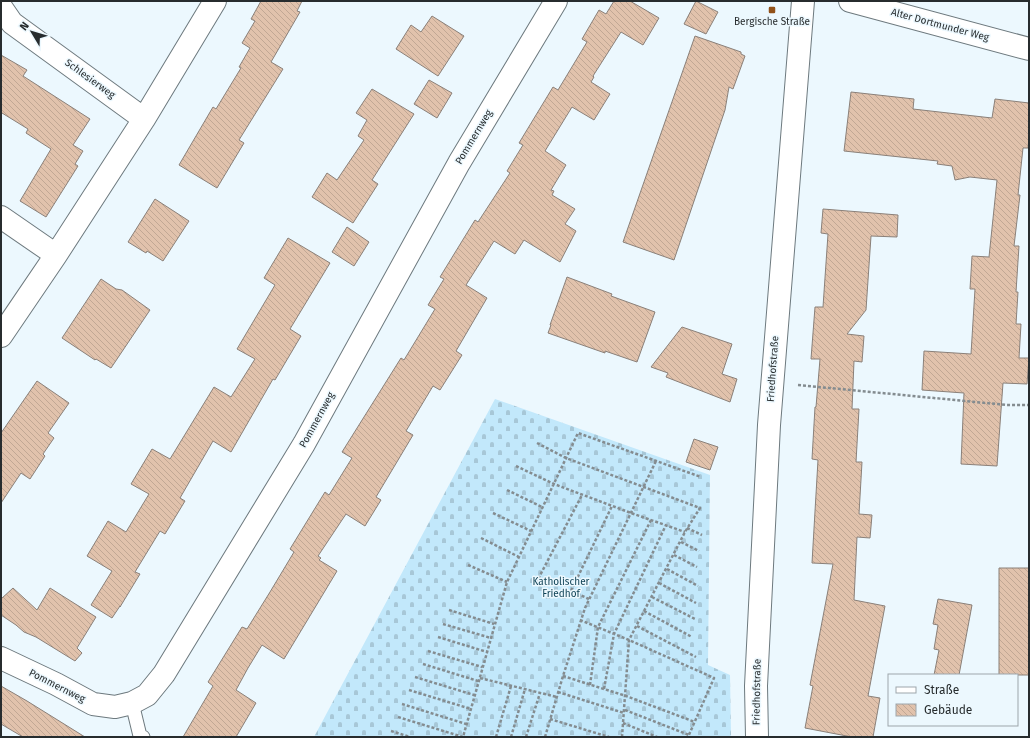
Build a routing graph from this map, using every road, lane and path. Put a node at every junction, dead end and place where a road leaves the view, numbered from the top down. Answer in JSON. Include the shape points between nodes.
{"nodes":[{"id":1,"x":215,"y":1,"type":"edge"},
{"id":2,"x":556,"y":1,"type":"edge"},
{"id":3,"x":803,"y":1,"type":"edge"},
{"id":4,"x":850,"y":1,"type":"edge"},
{"id":5,"x":1,"y":7,"type":"edge"},
{"id":6,"x":1029,"y":49,"type":"edge"},
{"id":7,"x":144,"y":119,"type":"junction"},
{"id":8,"x":1,"y":217,"type":"edge"},
{"id":9,"x":56,"y":255,"type":"junction"},
{"id":10,"x":1,"y":336,"type":"edge"},
{"id":11,"x":772,"y":382,"type":"junction"},
{"id":12,"x":1029,"y":405,"type":"edge"},
{"id":13,"x":537,"y":443,"type":"dead end"},
{"id":14,"x":566,"y":458,"type":"junction"},
{"id":15,"x":656,"y":461,"type":"junction"},
{"id":16,"x":516,"y":466,"type":"dead end"},
{"id":17,"x":701,"y":477,"type":"dead end"},
{"id":18,"x":554,"y":484,"type":"junction"},
{"id":19,"x":644,"y":487,"type":"junction"},
{"id":20,"x":507,"y":490,"type":"dead end"},
{"id":21,"x":582,"y":495,"type":"junction"},
{"id":22,"x":612,"y":506,"type":"junction"},
{"id":23,"x":542,"y":507,"type":"junction"},
{"id":24,"x":493,"y":513,"type":"dead end"},
{"id":25,"x":631,"y":513,"type":"junction"},
{"id":26,"x":651,"y":520,"type":"junction"},
{"id":27,"x":666,"y":525,"type":"junction"},
{"id":28,"x":686,"y":530,"type":"junction"},
{"id":29,"x":531,"y":531,"type":"junction"},
{"id":30,"x":702,"y":535,"type":"dead end"},
{"id":31,"x":481,"y":538,"type":"dead end"},
{"id":32,"x":681,"y":542,"type":"junction"},
{"id":33,"x":699,"y":551,"type":"dead end"},
{"id":34,"x":674,"y":555,"type":"junction"},
{"id":35,"x":519,"y":557,"type":"junction"},
{"id":36,"x":468,"y":565,"type":"dead end"},
{"id":37,"x":697,"y":567,"type":"dead end"},
{"id":38,"x":667,"y":569,"type":"junction"},
{"id":39,"x":507,"y":582,"type":"junction"},
{"id":40,"x":536,"y":583,"type":"dead end"},
{"id":41,"x":659,"y":583,"type":"junction"},
{"id":42,"x":698,"y":586,"type":"dead end"},
{"id":43,"x":652,"y":597,"type":"junction"},
{"id":44,"x":589,"y":599,"type":"junction"},
{"id":45,"x":696,"y":603,"type":"dead end"},
{"id":46,"x":449,"y":610,"type":"dead end"},
{"id":47,"x":644,"y":612,"type":"junction"},
{"id":48,"x":695,"y":619,"type":"dead end"},
{"id":49,"x":580,"y":620,"type":"junction"},
{"id":50,"x":442,"y":624,"type":"dead end"},
{"id":51,"x":494,"y":624,"type":"junction"},
{"id":52,"x":637,"y":626,"type":"junction"},
{"id":53,"x":598,"y":627,"type":"junction"},
{"id":54,"x":614,"y":634,"type":"junction"},
{"id":55,"x":438,"y":637,"type":"dead end"},
{"id":56,"x":692,"y":637,"type":"dead end"},
{"id":57,"x":490,"y":638,"type":"junction"},
{"id":58,"x":629,"y":640,"type":"junction"},
{"id":59,"x":428,"y":651,"type":"dead end"},
{"id":60,"x":487,"y":652,"type":"junction"},
{"id":61,"x":696,"y":656,"type":"dead end"},
{"id":62,"x":1,"y":658,"type":"edge"},
{"id":63,"x":422,"y":664,"type":"dead end"},
{"id":64,"x":482,"y":667,"type":"junction"},
{"id":65,"x":563,"y":676,"type":"junction"},
{"id":66,"x":415,"y":677,"type":"dead end"},
{"id":67,"x":479,"y":680,"type":"junction"},
{"id":68,"x":590,"y":685,"type":"junction"},
{"id":69,"x":511,"y":686,"type":"junction"},
{"id":70,"x":525,"y":689,"type":"junction"},
{"id":71,"x":604,"y":689,"type":"junction"},
{"id":72,"x":409,"y":690,"type":"dead end"},
{"id":73,"x":558,"y":692,"type":"junction"},
{"id":74,"x":540,"y":693,"type":"junction"},
{"id":75,"x":474,"y":695,"type":"junction"},
{"id":76,"x":626,"y":696,"type":"junction"},
{"id":77,"x":557,"y":697,"type":"junction"},
{"id":78,"x":132,"y":703,"type":"junction"},
{"id":79,"x":402,"y":704,"type":"dead end"},
{"id":80,"x":471,"y":709,"type":"junction"},
{"id":81,"x":625,"y":711,"type":"junction"},
{"id":82,"x":398,"y":717,"type":"dead end"},
{"id":83,"x":550,"y":719,"type":"junction"},
{"id":84,"x":695,"y":722,"type":"junction"},
{"id":85,"x":623,"y":723,"type":"junction"},
{"id":86,"x":466,"y":724,"type":"junction"},
{"id":87,"x":390,"y":731,"type":"dead end"},
{"id":88,"x":689,"y":736,"type":"edge"},
{"id":89,"x":142,"y":737,"type":"edge"},
{"id":90,"x":410,"y":737,"type":"edge"},
{"id":91,"x":496,"y":737,"type":"edge"},
{"id":92,"x":511,"y":737,"type":"edge"},
{"id":93,"x":526,"y":737,"type":"edge"},
{"id":94,"x":545,"y":737,"type":"edge"},
{"id":95,"x":609,"y":737,"type":"edge"},
{"id":96,"x":622,"y":737,"type":"edge"},
{"id":97,"x":657,"y":737,"type":"edge"},
{"id":98,"x":757,"y":737,"type":"edge"}],
"edges":[{"from":1,"to":7,"type":"street"},
{"from":2,"to":78,"type":"street","name":"Pommernweg","via":[[459,163],[296,458],[164,674],[147,695]]},
{"from":3,"to":11,"type":"street","name":"Friedhofstraße"},
{"from":4,"to":6,"type":"street","name":"Alter Dortmunder Weg"},
{"from":5,"to":7,"type":"street","name":"Schlesierweg","via":[[12,23]]},
{"from":7,"to":9,"type":"street"},
{"from":8,"to":9,"type":"street"},
{"from":9,"to":10,"type":"street"},
{"from":11,"to":12,"type":"path","via":[[992,404]]},
{"from":11,"to":98,"type":"street","name":"Friedhofstraße","via":[[757,678]]},
{"from":13,"to":14,"type":"path"},
{"from":14,"to":15,"type":"path","via":[[578,433]]},
{"from":14,"to":18,"type":"path"},
{"from":14,"to":19,"type":"path"},
{"from":15,"to":17,"type":"path"},
{"from":15,"to":19,"type":"path"},
{"from":16,"to":18,"type":"path"},
{"from":18,"to":21,"type":"path"},
{"from":18,"to":23,"type":"path"},
{"from":19,"to":25,"type":"path"},
{"from":19,"to":28,"type":"path","via":[[700,508]]},
{"from":20,"to":23,"type":"path"},
{"from":21,"to":22,"type":"path"},
{"from":21,"to":40,"type":"path"},
{"from":22,"to":25,"type":"path"},
{"from":22,"to":44,"type":"path","via":[[571,592]]},
{"from":23,"to":29,"type":"path"},
{"from":24,"to":29,"type":"path"},
{"from":25,"to":26,"type":"path"},
{"from":25,"to":44,"type":"path"},
{"from":26,"to":27,"type":"path"},
{"from":26,"to":53,"type":"path"},
{"from":27,"to":28,"type":"path"},
{"from":27,"to":54,"type":"path"},
{"from":28,"to":30,"type":"path"},
{"from":28,"to":32,"type":"path"},
{"from":29,"to":35,"type":"path"},
{"from":31,"to":35,"type":"path"},
{"from":32,"to":33,"type":"path"},
{"from":32,"to":34,"type":"path"},
{"from":34,"to":37,"type":"path"},
{"from":34,"to":38,"type":"path"},
{"from":35,"to":39,"type":"path"},
{"from":36,"to":39,"type":"path"},
{"from":38,"to":41,"type":"path"},
{"from":38,"to":42,"type":"path"},
{"from":39,"to":51,"type":"path"},
{"from":41,"to":43,"type":"path"},
{"from":41,"to":45,"type":"path"},
{"from":43,"to":47,"type":"path"},
{"from":43,"to":48,"type":"path"},
{"from":44,"to":49,"type":"path"},
{"from":46,"to":51,"type":"path"},
{"from":47,"to":52,"type":"path"},
{"from":47,"to":56,"type":"path"},
{"from":49,"to":53,"type":"path"},
{"from":49,"to":65,"type":"path"},
{"from":50,"to":57,"type":"path"},
{"from":51,"to":57,"type":"path"},
{"from":52,"to":58,"type":"path"},
{"from":52,"to":61,"type":"path"},
{"from":53,"to":54,"type":"path"},
{"from":53,"to":68,"type":"path"},
{"from":54,"to":58,"type":"path"},
{"from":54,"to":71,"type":"path"},
{"from":55,"to":60,"type":"path"},
{"from":57,"to":60,"type":"path"},
{"from":58,"to":76,"type":"path"},
{"from":58,"to":84,"type":"path","via":[[714,678]]},
{"from":59,"to":64,"type":"path"},
{"from":60,"to":64,"type":"path"},
{"from":62,"to":78,"type":"street","name":"Pommernweg","via":[[93,704],[115,706]]},
{"from":63,"to":67,"type":"path"},
{"from":64,"to":67,"type":"path"},
{"from":65,"to":68,"type":"path"},
{"from":65,"to":73,"type":"path"},
{"from":66,"to":75,"type":"path"},
{"from":67,"to":69,"type":"path"},
{"from":67,"to":75,"type":"path"},
{"from":68,"to":71,"type":"path"},
{"from":69,"to":70,"type":"path"},
{"from":69,"to":91,"type":"path"},
{"from":70,"to":74,"type":"path"},
{"from":70,"to":92,"type":"path"},
{"from":71,"to":76,"type":"path"},
{"from":72,"to":80,"type":"path"},
{"from":73,"to":77,"type":"path"},
{"from":73,"to":81,"type":"path"},
{"from":74,"to":77,"type":"path"},
{"from":74,"to":93,"type":"path"},
{"from":75,"to":80,"type":"path"},
{"from":76,"to":81,"type":"path"},
{"from":76,"to":84,"type":"path"},
{"from":77,"to":83,"type":"path"},
{"from":78,"to":89,"type":"lane"},
{"from":79,"to":86,"type":"path"},
{"from":80,"to":86,"type":"path"},
{"from":81,"to":85,"type":"path"},
{"from":81,"to":88,"type":"path"},
{"from":82,"to":86,"type":"path","via":[[463,737]]},
{"from":83,"to":94,"type":"path"},
{"from":83,"to":95,"type":"path"},
{"from":84,"to":88,"type":"path"},
{"from":85,"to":96,"type":"path"},
{"from":85,"to":97,"type":"path"},
{"from":87,"to":90,"type":"path"}]}
